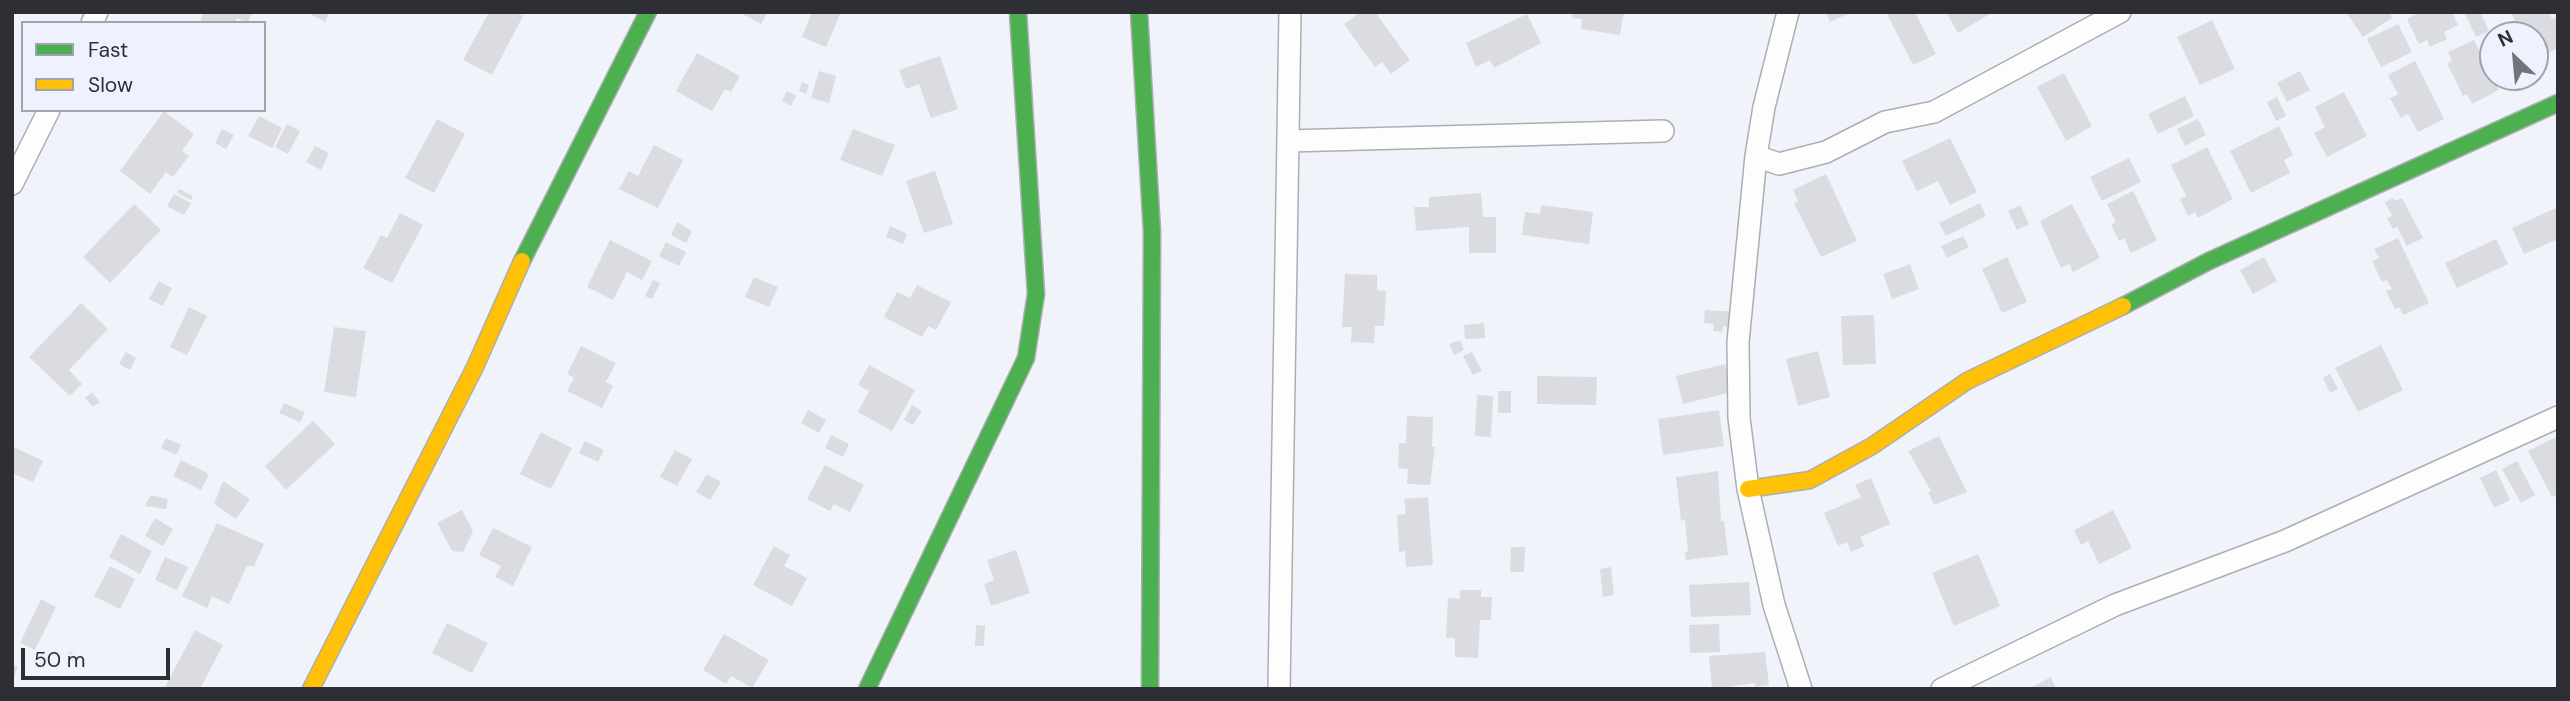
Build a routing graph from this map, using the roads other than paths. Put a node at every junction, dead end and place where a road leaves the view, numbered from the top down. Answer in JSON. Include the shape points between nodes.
{"nodes":[{"id":1,"x":648,"y":12,"type":"edge"},
{"id":2,"x":1018,"y":12,"type":"edge"},
{"id":3,"x":1139,"y":12,"type":"edge"},
{"id":4,"x":1290,"y":12,"type":"edge"},
{"id":5,"x":1788,"y":12,"type":"edge"},
{"id":6,"x":2120,"y":12,"type":"edge"},
{"id":7,"x":2558,"y":103,"type":"edge"},
{"id":8,"x":48,"y":112,"type":"edge"},
{"id":9,"x":1663,"y":131,"type":"dead end"},
{"id":10,"x":1288,"y":141,"type":"junction"},
{"id":11,"x":1756,"y":156,"type":"junction"},
{"id":12,"x":12,"y":184,"type":"edge"},
{"id":13,"x":2558,"y":417,"type":"edge"},
{"id":14,"x":1748,"y":489,"type":"junction"},
{"id":15,"x":311,"y":689,"type":"edge"},
{"id":16,"x":867,"y":689,"type":"edge"},
{"id":17,"x":1150,"y":689,"type":"edge"},
{"id":18,"x":1279,"y":689,"type":"edge"},
{"id":19,"x":1801,"y":689,"type":"edge"},
{"id":20,"x":1942,"y":689,"type":"edge"}],
"edges":[{"from":1,"to":15,"type":"street"},
{"from":2,"to":16,"type":"street","via":[[1036,294],[1026,358]]},
{"from":3,"to":17,"type":"street","via":[[1152,232]]},
{"from":4,"to":10,"type":"street"},
{"from":5,"to":11,"type":"street"},
{"from":6,"to":11,"type":"street","via":[[1934,112],[1885,122],[1826,152],[1779,164]]},
{"from":7,"to":14,"type":"street","via":[[2209,261],[1967,381],[1872,446],[1810,480]]},
{"from":8,"to":12,"type":"street"},
{"from":9,"to":10,"type":"street"},
{"from":10,"to":18,"type":"street"},
{"from":11,"to":14,"type":"street","via":[[1738,342],[1739,418]]},
{"from":13,"to":20,"type":"street","via":[[2285,541],[2115,605]]},
{"from":14,"to":19,"type":"street","via":[[1773,606]]}]}
